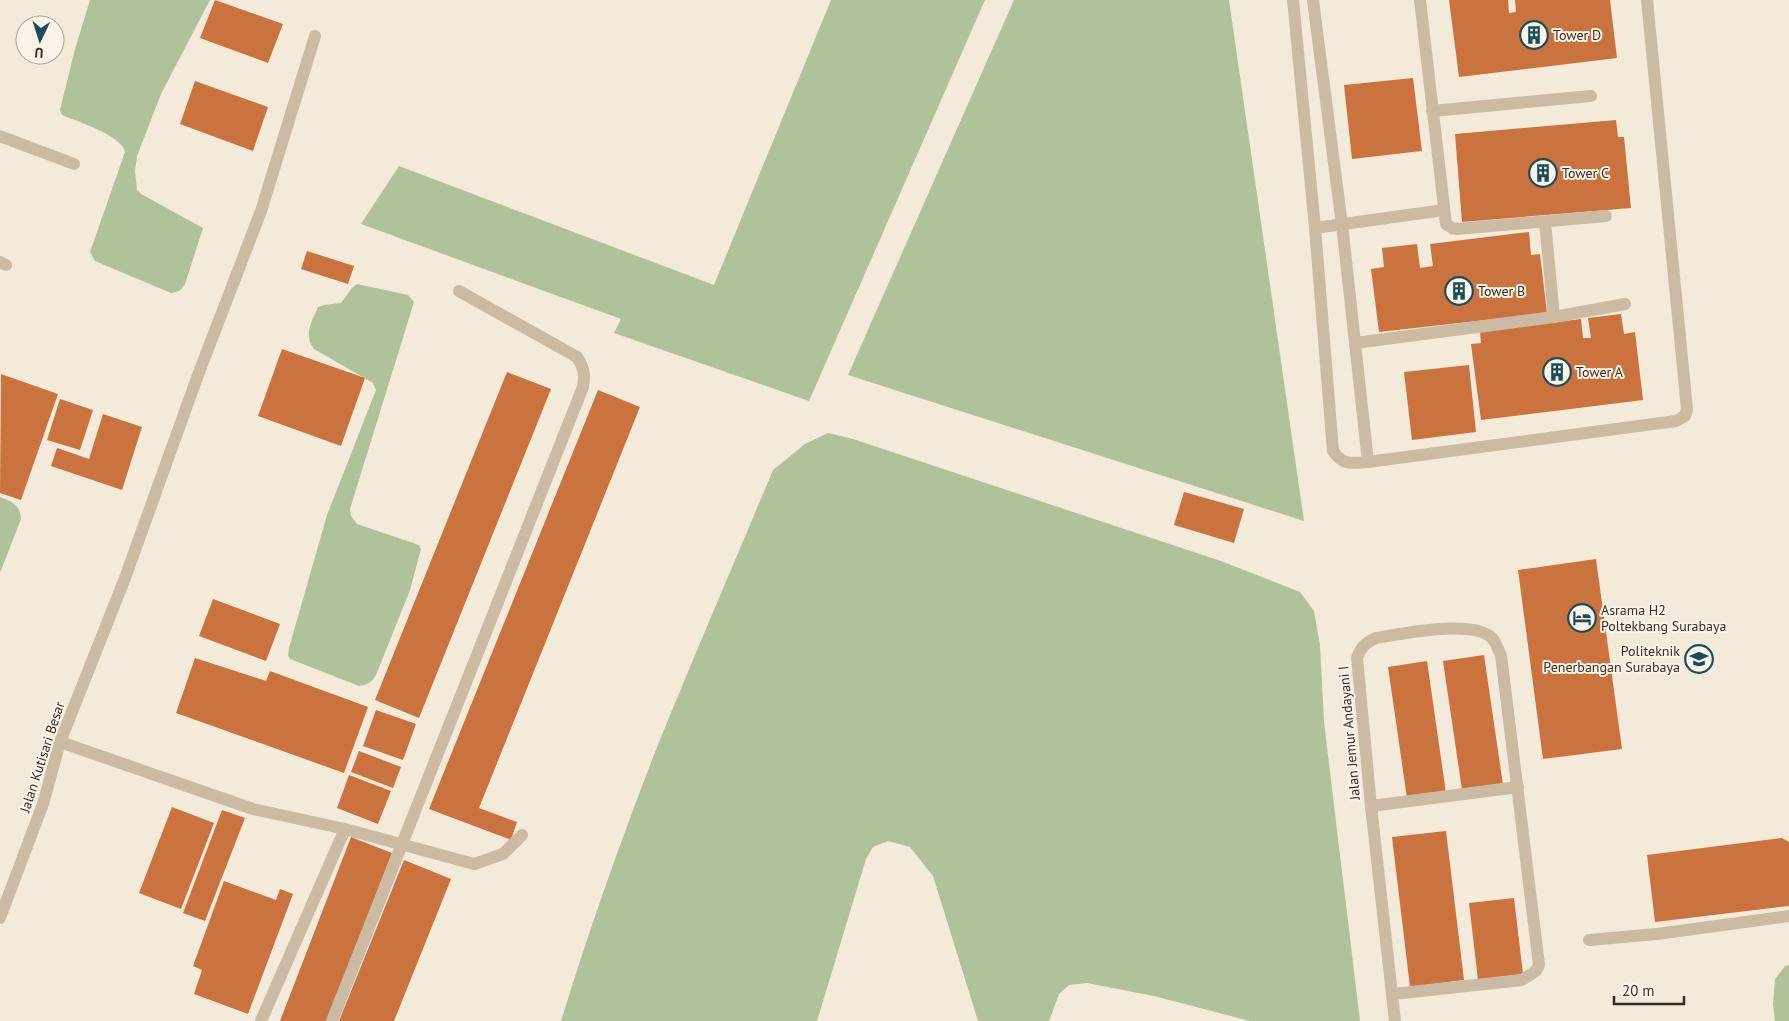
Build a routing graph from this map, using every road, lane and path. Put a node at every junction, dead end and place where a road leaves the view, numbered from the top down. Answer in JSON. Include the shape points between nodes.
{"nodes":[{"id":1,"x":1293,"y":0,"type":"edge"},
{"id":2,"x":1313,"y":0,"type":"edge"},
{"id":3,"x":1420,"y":0,"type":"edge"},
{"id":4,"x":1646,"y":0,"type":"edge"},
{"id":5,"x":315,"y":36,"type":"dead end"},
{"id":6,"x":1591,"y":96,"type":"dead end"},
{"id":7,"x":1432,"y":111,"type":"junction"},
{"id":8,"x":0,"y":136,"type":"edge"},
{"id":9,"x":74,"y":164,"type":"dead end"},
{"id":10,"x":1444,"y":210,"type":"junction"},
{"id":11,"x":1606,"y":216,"type":"dead end"},
{"id":12,"x":1545,"y":222,"type":"junction"},
{"id":13,"x":1341,"y":225,"type":"junction"},
{"id":14,"x":1316,"y":228,"type":"junction"},
{"id":15,"x":459,"y":291,"type":"dead end"},
{"id":16,"x":1625,"y":304,"type":"dead end"},
{"id":17,"x":1554,"y":317,"type":"junction"},
{"id":18,"x":1355,"y":343,"type":"junction"},
{"id":19,"x":1368,"y":462,"type":"junction"},
{"id":20,"x":60,"y":742,"type":"junction"},
{"id":21,"x":1518,"y":787,"type":"junction"},
{"id":22,"x":1371,"y":806,"type":"junction"},
{"id":23,"x":345,"y":829,"type":"junction"},
{"id":24,"x":522,"y":835,"type":"dead end"},
{"id":25,"x":402,"y":844,"type":"junction"},
{"id":26,"x":1789,"y":916,"type":"edge"},
{"id":27,"x":0,"y":918,"type":"edge"},
{"id":28,"x":1589,"y":940,"type":"dead end"},
{"id":29,"x":1393,"y":994,"type":"junction"},
{"id":30,"x":261,"y":1021,"type":"edge"},
{"id":31,"x":332,"y":1021,"type":"edge"},
{"id":32,"x":1395,"y":1021,"type":"edge"}],
"edges":[{"from":1,"to":14,"type":"street"},
{"from":2,"to":13,"type":"street"},
{"from":3,"to":7,"type":"street"},
{"from":4,"to":19,"type":"street","via":[[1687,404],[1685,416],[1676,421]]},
{"from":5,"to":20,"type":"street","name":"Jalan Kutisari Besar","via":[[261,211],[125,578]]},
{"from":6,"to":7,"type":"street"},
{"from":7,"to":10,"type":"street"},
{"from":8,"to":9,"type":"street"},
{"from":10,"to":12,"type":"street","via":[[1446,224],[1457,229]]},
{"from":10,"to":13,"type":"street"},
{"from":11,"to":12,"type":"street"},
{"from":12,"to":17,"type":"street"},
{"from":13,"to":14,"type":"street"},
{"from":13,"to":18,"type":"street"},
{"from":14,"to":19,"type":"street","via":[[1332,451],[1337,458],[1348,463]]},
{"from":15,"to":25,"type":"street","via":[[577,357],[585,376]]},
{"from":16,"to":17,"type":"street"},
{"from":17,"to":18,"type":"street"},
{"from":18,"to":19,"type":"street"},
{"from":20,"to":23,"type":"street","via":[[253,809]]},
{"from":20,"to":27,"type":"street","name":"Jalan Kutisari Besar","via":[[43,804]]},
{"from":21,"to":22,"type":"street","name":"Jalan Jemur Andayani I"},
{"from":21,"to":22,"type":"street","name":"Jalan Jemur Andayani I","via":[[1501,655],[1492,638],[1479,631],[1458,628],[1376,638],[1366,642],[1357,658]]},
{"from":21,"to":29,"type":"street","name":"Jalan Jemur Andayani I","via":[[1539,959],[1536,971],[1522,980]]},
{"from":22,"to":29,"type":"street","name":"Jalan Jemur Andayani I"},
{"from":23,"to":25,"type":"street"},
{"from":23,"to":30,"type":"street"},
{"from":24,"to":25,"type":"street","via":[[503,854],[474,864]]},
{"from":25,"to":31,"type":"street"},
{"from":26,"to":28,"type":"street"},
{"from":29,"to":32,"type":"street","name":"Jalan Jemur Andayani I"}]}
